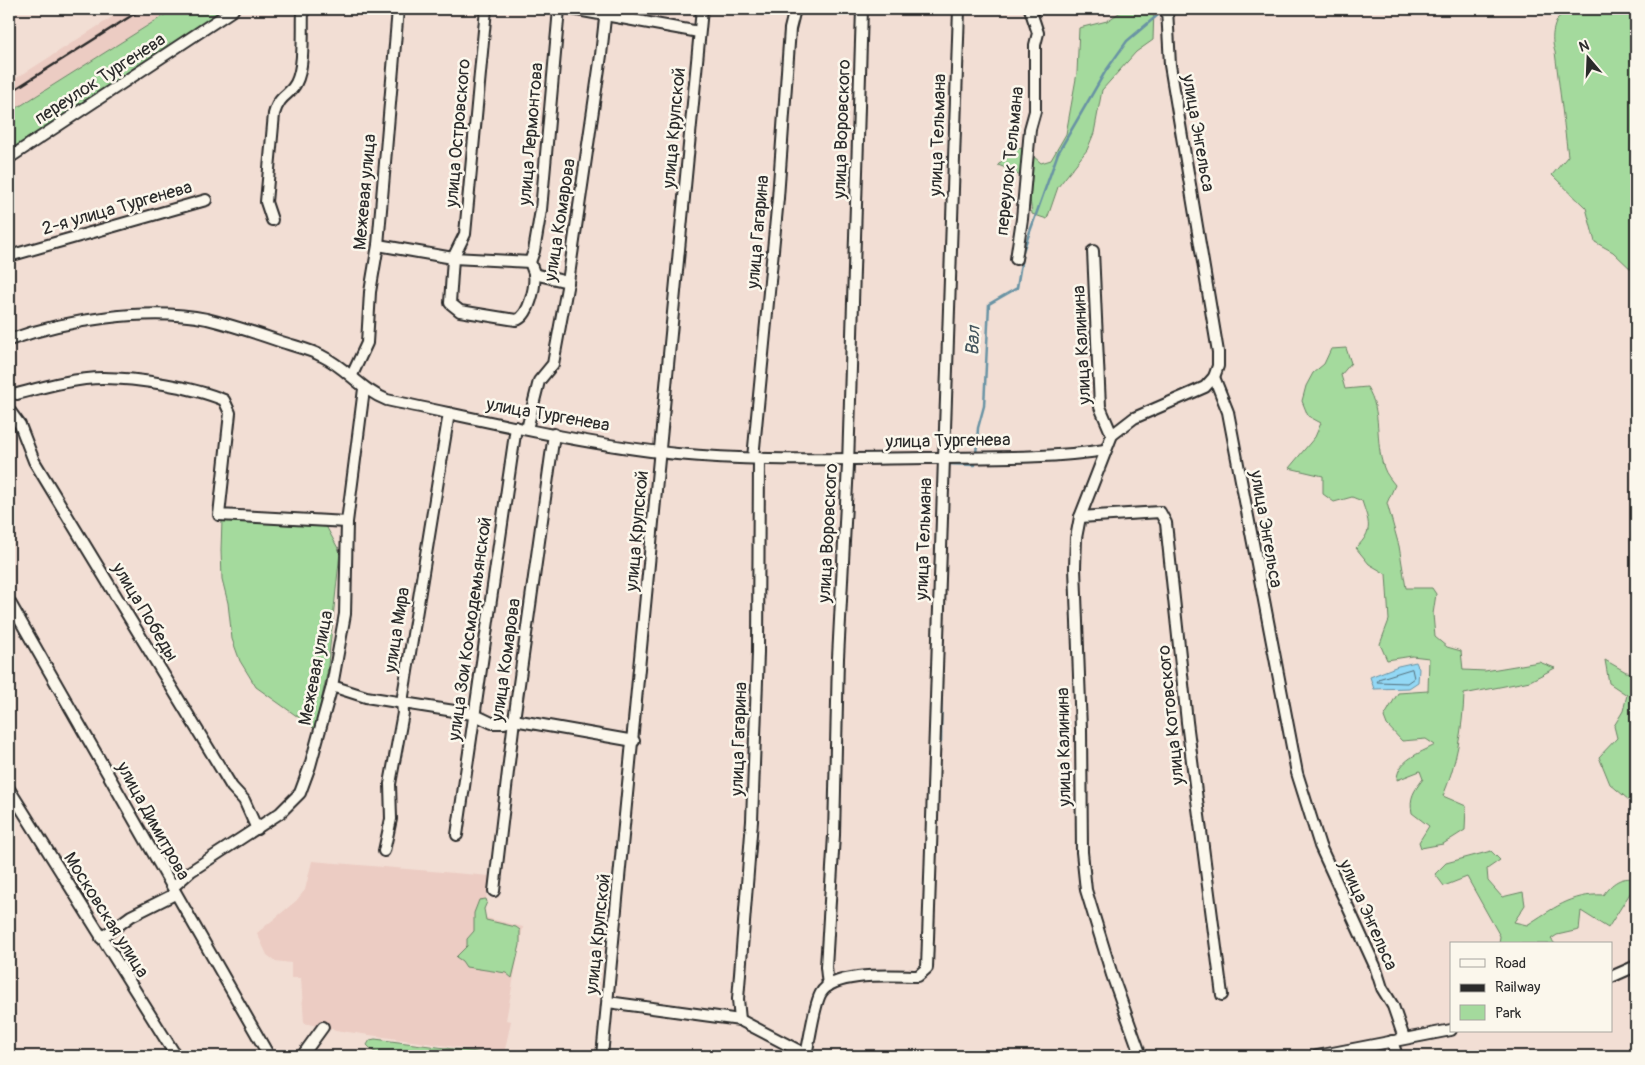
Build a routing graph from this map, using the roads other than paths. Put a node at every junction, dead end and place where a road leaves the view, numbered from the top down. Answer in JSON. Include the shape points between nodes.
{"nodes":[{"id":1,"x":303,"y":9,"type":"edge"},
{"id":2,"x":398,"y":9,"type":"edge"},
{"id":3,"x":486,"y":9,"type":"edge"},
{"id":4,"x":559,"y":9,"type":"edge"},
{"id":5,"x":572,"y":9,"type":"edge"},
{"id":6,"x":702,"y":9,"type":"edge"},
{"id":7,"x":795,"y":9,"type":"edge"},
{"id":8,"x":862,"y":9,"type":"edge"},
{"id":9,"x":959,"y":9,"type":"edge"},
{"id":10,"x":1030,"y":9,"type":"edge"},
{"id":11,"x":1167,"y":9,"type":"edge"},
{"id":12,"x":234,"y":10,"type":"dead end"},
{"id":13,"x":606,"y":12,"type":"edge"},
{"id":14,"x":699,"y":32,"type":"junction"},
{"id":15,"x":9,"y":158,"type":"edge"},
{"id":16,"x":206,"y":200,"type":"dead end"},
{"id":17,"x":272,"y":220,"type":"dead end"},
{"id":18,"x":378,"y":245,"type":"junction"},
{"id":19,"x":1093,"y":251,"type":"dead end"},
{"id":20,"x":9,"y":256,"type":"edge"},
{"id":21,"x":453,"y":258,"type":"junction"},
{"id":22,"x":1016,"y":259,"type":"dead end"},
{"id":23,"x":530,"y":262,"type":"junction"},
{"id":24,"x":534,"y":274,"type":"junction"},
{"id":25,"x":568,"y":282,"type":"junction"},
{"id":26,"x":9,"y":340,"type":"edge"},
{"id":27,"x":352,"y":375,"type":"junction"},
{"id":28,"x":1214,"y":378,"type":"junction"},
{"id":29,"x":364,"y":389,"type":"junction"},
{"id":30,"x":16,"y":394,"type":"dead end"},
{"id":31,"x":9,"y":410,"type":"edge"},
{"id":32,"x":449,"y":413,"type":"junction"},
{"id":33,"x":516,"y":427,"type":"junction"},
{"id":34,"x":527,"y":429,"type":"junction"},
{"id":35,"x":554,"y":434,"type":"junction"},
{"id":36,"x":1112,"y":435,"type":"junction"},
{"id":37,"x":1105,"y":450,"type":"junction"},
{"id":38,"x":660,"y":451,"type":"junction"},
{"id":39,"x":756,"y":458,"type":"junction"},
{"id":40,"x":943,"y":458,"type":"junction"},
{"id":41,"x":848,"y":459,"type":"junction"},
{"id":42,"x":1080,"y":517,"type":"junction"},
{"id":43,"x":347,"y":522,"type":"junction"},
{"id":44,"x":9,"y":601,"type":"edge"},
{"id":45,"x":332,"y":686,"type":"junction"},
{"id":46,"x":402,"y":702,"type":"junction"},
{"id":47,"x":473,"y":714,"type":"junction"},
{"id":48,"x":514,"y":720,"type":"junction"},
{"id":49,"x":634,"y":741,"type":"junction"},
{"id":50,"x":9,"y":789,"type":"edge"},
{"id":51,"x":257,"y":829,"type":"junction"},
{"id":52,"x":457,"y":835,"type":"dead end"},
{"id":53,"x":384,"y":851,"type":"dead end"},
{"id":54,"x":174,"y":891,"type":"junction"},
{"id":55,"x":494,"y":891,"type":"dead end"},
{"id":56,"x":101,"y":938,"type":"junction"},
{"id":57,"x":1636,"y":966,"type":"edge"},
{"id":58,"x":1612,"y":977,"type":"edge"},
{"id":59,"x":828,"y":986,"type":"junction"},
{"id":60,"x":1222,"y":995,"type":"dead end"},
{"id":61,"x":608,"y":1002,"type":"junction"},
{"id":62,"x":740,"y":1020,"type":"junction"},
{"id":63,"x":323,"y":1027,"type":"dead end"},
{"id":64,"x":1450,"y":1030,"type":"edge"},
{"id":65,"x":1404,"y":1038,"type":"junction"},
{"id":66,"x":1392,"y":1040,"type":"junction"},
{"id":67,"x":808,"y":1055,"type":"edge"},
{"id":68,"x":176,"y":1056,"type":"edge"},
{"id":69,"x":270,"y":1056,"type":"edge"},
{"id":70,"x":302,"y":1056,"type":"edge"},
{"id":71,"x":602,"y":1056,"type":"edge"},
{"id":72,"x":1141,"y":1056,"type":"edge"},
{"id":73,"x":1317,"y":1056,"type":"edge"},
{"id":74,"x":1397,"y":1056,"type":"edge"}],
"edges":[{"from":1,"to":17,"type":"street","via":[[300,71],[296,84],[277,103],[274,114],[266,202]]},
{"from":2,"to":18,"type":"street","name":"Межевая улица"},
{"from":3,"to":21,"type":"street","name":"улица Островского","via":[[465,234]]},
{"from":4,"to":23,"type":"street","name":"улица Лермонтова","via":[[541,210]]},
{"from":5,"to":13,"type":"street"},
{"from":6,"to":14,"type":"street","name":"улица Крупской"},
{"from":7,"to":39,"type":"street","name":"улица Гагарина","via":[[790,29]]},
{"from":8,"to":41,"type":"street","name":"улица Воровского"},
{"from":9,"to":40,"type":"street","name":"улица Тельмана"},
{"from":10,"to":22,"type":"street","name":"переулок Тельмана","via":[[1038,33],[1035,45],[1035,110],[1030,129]]},
{"from":11,"to":28,"type":"street","name":"улица Энгельса","via":[[1170,65],[1218,352]]},
{"from":12,"to":15,"type":"street","name":"переулок Тургенева"},
{"from":13,"to":14,"type":"street"},
{"from":13,"to":25,"type":"street","name":"улица Комарова"},
{"from":14,"to":38,"type":"street","name":"улица Крупской"},
{"from":16,"to":20,"type":"street","name":"2-я улица Тургенева"},
{"from":18,"to":21,"type":"street"},
{"from":18,"to":27,"type":"street","name":"Межевая улица","via":[[370,292],[367,343]]},
{"from":19,"to":36,"type":"street","name":"улица Калинина","via":[[1100,407]]},
{"from":21,"to":23,"type":"street"},
{"from":21,"to":24,"type":"street","via":[[449,296],[453,307],[460,311],[516,320],[521,318],[527,313]]},
{"from":23,"to":24,"type":"street"},
{"from":24,"to":25,"type":"street"},
{"from":25,"to":34,"type":"street","name":"улица Комарова","via":[[553,364],[538,381]]},
{"from":26,"to":27,"type":"street","name":"улица Тургенева","via":[[110,317],[152,315],[205,319],[321,355]]},
{"from":27,"to":29,"type":"street","name":"улица Тургенева"},
{"from":28,"to":36,"type":"street","name":"улица Калинина","via":[[1205,387],[1134,418]]},
{"from":28,"to":65,"type":"street","name":"улица Энгельса","via":[[1228,412],[1298,773],[1320,846],[1382,988],[1393,1006]]},
{"from":29,"to":32,"type":"street","name":"улица Тургенева","via":[[387,400]]},
{"from":29,"to":43,"type":"street","name":"Межевая улица"},
{"from":30,"to":43,"type":"street","via":[[103,378],[208,393],[224,400],[230,413],[219,515]]},
{"from":31,"to":51,"type":"street","name":"улица Победы","via":[[20,425],[34,461],[232,787],[244,800]]},
{"from":32,"to":33,"type":"street","name":"улица Тургенева"},
{"from":32,"to":46,"type":"street","name":"улица Мира"},
{"from":33,"to":34,"type":"street","name":"улица Тургенева"},
{"from":33,"to":47,"type":"street","name":"улица Зои Космодемьянской"},
{"from":34,"to":35,"type":"street","name":"улица Тургенева"},
{"from":35,"to":38,"type":"street","name":"улица Тургенева"},
{"from":35,"to":48,"type":"street","name":"улица Комарова"},
{"from":36,"to":37,"type":"street","name":"улица Калинина"},
{"from":37,"to":40,"type":"street","name":"улица Тургенева","via":[[1064,456]]},
{"from":37,"to":42,"type":"street","name":"улица Калинина"},
{"from":38,"to":39,"type":"street","name":"улица Тургенева"},
{"from":38,"to":49,"type":"street","name":"улица Крупской"},
{"from":39,"to":41,"type":"street","name":"улица Тургенева"},
{"from":39,"to":62,"type":"street","name":"улица Гагарина","via":[[758,652]]},
{"from":40,"to":41,"type":"street","name":"улица Тургенева"},
{"from":40,"to":59,"type":"street","name":"улица Тельмана","via":[[927,968],[918,976],[858,977]]},
{"from":41,"to":59,"type":"street","name":"улица Воровского","via":[[826,967]]},
{"from":42,"to":60,"type":"street","name":"улица Котовского","via":[[1160,512],[1166,523],[1200,831]]},
{"from":42,"to":72,"type":"street","name":"улица Калинина","via":[[1075,568],[1085,881],[1112,975]]},
{"from":43,"to":45,"type":"street","name":"Межевая улица","via":[[345,614]]},
{"from":44,"to":54,"type":"street","name":"улица Димитрова"},
{"from":45,"to":46,"type":"street","via":[[366,698]]},
{"from":45,"to":51,"type":"street","name":"Межевая улица","via":[[300,793]]},
{"from":46,"to":47,"type":"street"},
{"from":46,"to":53,"type":"street","name":"улица Мира","via":[[403,713],[390,784],[391,819]]},
{"from":47,"to":48,"type":"street","via":[[492,723]]},
{"from":47,"to":52,"type":"street","name":"улица Зои Космодемьянской"},
{"from":48,"to":49,"type":"street"},
{"from":48,"to":55,"type":"street","name":"улица Комарова"},
{"from":49,"to":61,"type":"street","name":"улица Крупской"},
{"from":50,"to":56,"type":"street","name":"Московская улица"},
{"from":51,"to":54,"type":"street","name":"Межевая улица","via":[[191,871]]},
{"from":54,"to":56,"type":"street","name":"Межевая улица"},
{"from":54,"to":69,"type":"street","name":"улица Димитрова"},
{"from":56,"to":68,"type":"street","name":"Московская улица"},
{"from":57,"to":58,"type":"street"},
{"from":59,"to":67,"type":"street","via":[[820,995]]},
{"from":61,"to":62,"type":"street"},
{"from":61,"to":71,"type":"street","name":"улица Крупской"},
{"from":62,"to":67,"type":"street"},
{"from":63,"to":70,"type":"street"},
{"from":64,"to":65,"type":"street"},
{"from":65,"to":66,"type":"street"},
{"from":66,"to":73,"type":"street"},
{"from":66,"to":74,"type":"street"}]}
